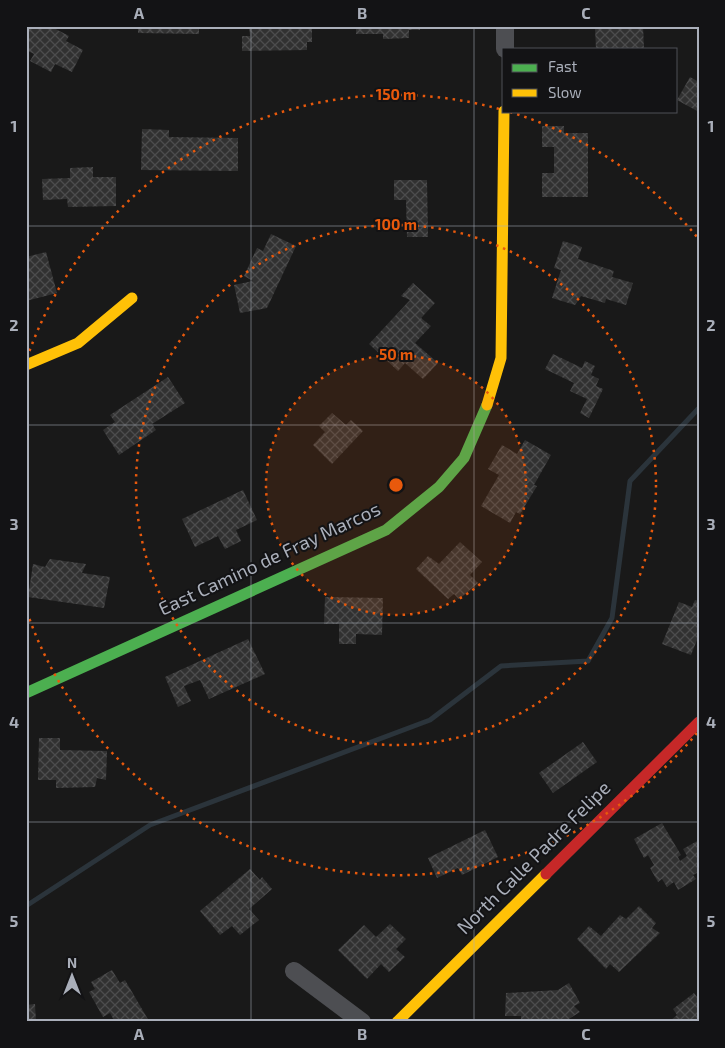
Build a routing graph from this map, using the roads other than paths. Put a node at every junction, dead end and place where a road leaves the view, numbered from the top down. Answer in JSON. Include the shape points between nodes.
{"nodes":[{"id":1,"x":505,"y":26,"type":"edge"},
{"id":2,"x":505,"y":48,"type":"edge"},
{"id":3,"x":504,"y":112,"type":"edge"},
{"id":4,"x":132,"y":298,"type":"dead end"},
{"id":5,"x":26,"y":365,"type":"edge"},
{"id":6,"x":26,"y":693,"type":"edge"},
{"id":7,"x":699,"y":722,"type":"edge"},
{"id":8,"x":294,"y":971,"type":"dead end"},
{"id":9,"x":362,"y":1022,"type":"edge"},
{"id":10,"x":397,"y":1022,"type":"edge"}],
"edges":[{"from":1,"to":2,"type":"street"},
{"from":3,"to":6,"type":"street","name":"East Camino de Fray Marcos","via":[[501,358],[485,410],[464,458],[439,488],[386,530]]},
{"from":4,"to":5,"type":"street","via":[[78,343]]},
{"from":7,"to":10,"type":"street","name":"North Calle Padre Felipe"},
{"from":8,"to":9,"type":"street"}]}
